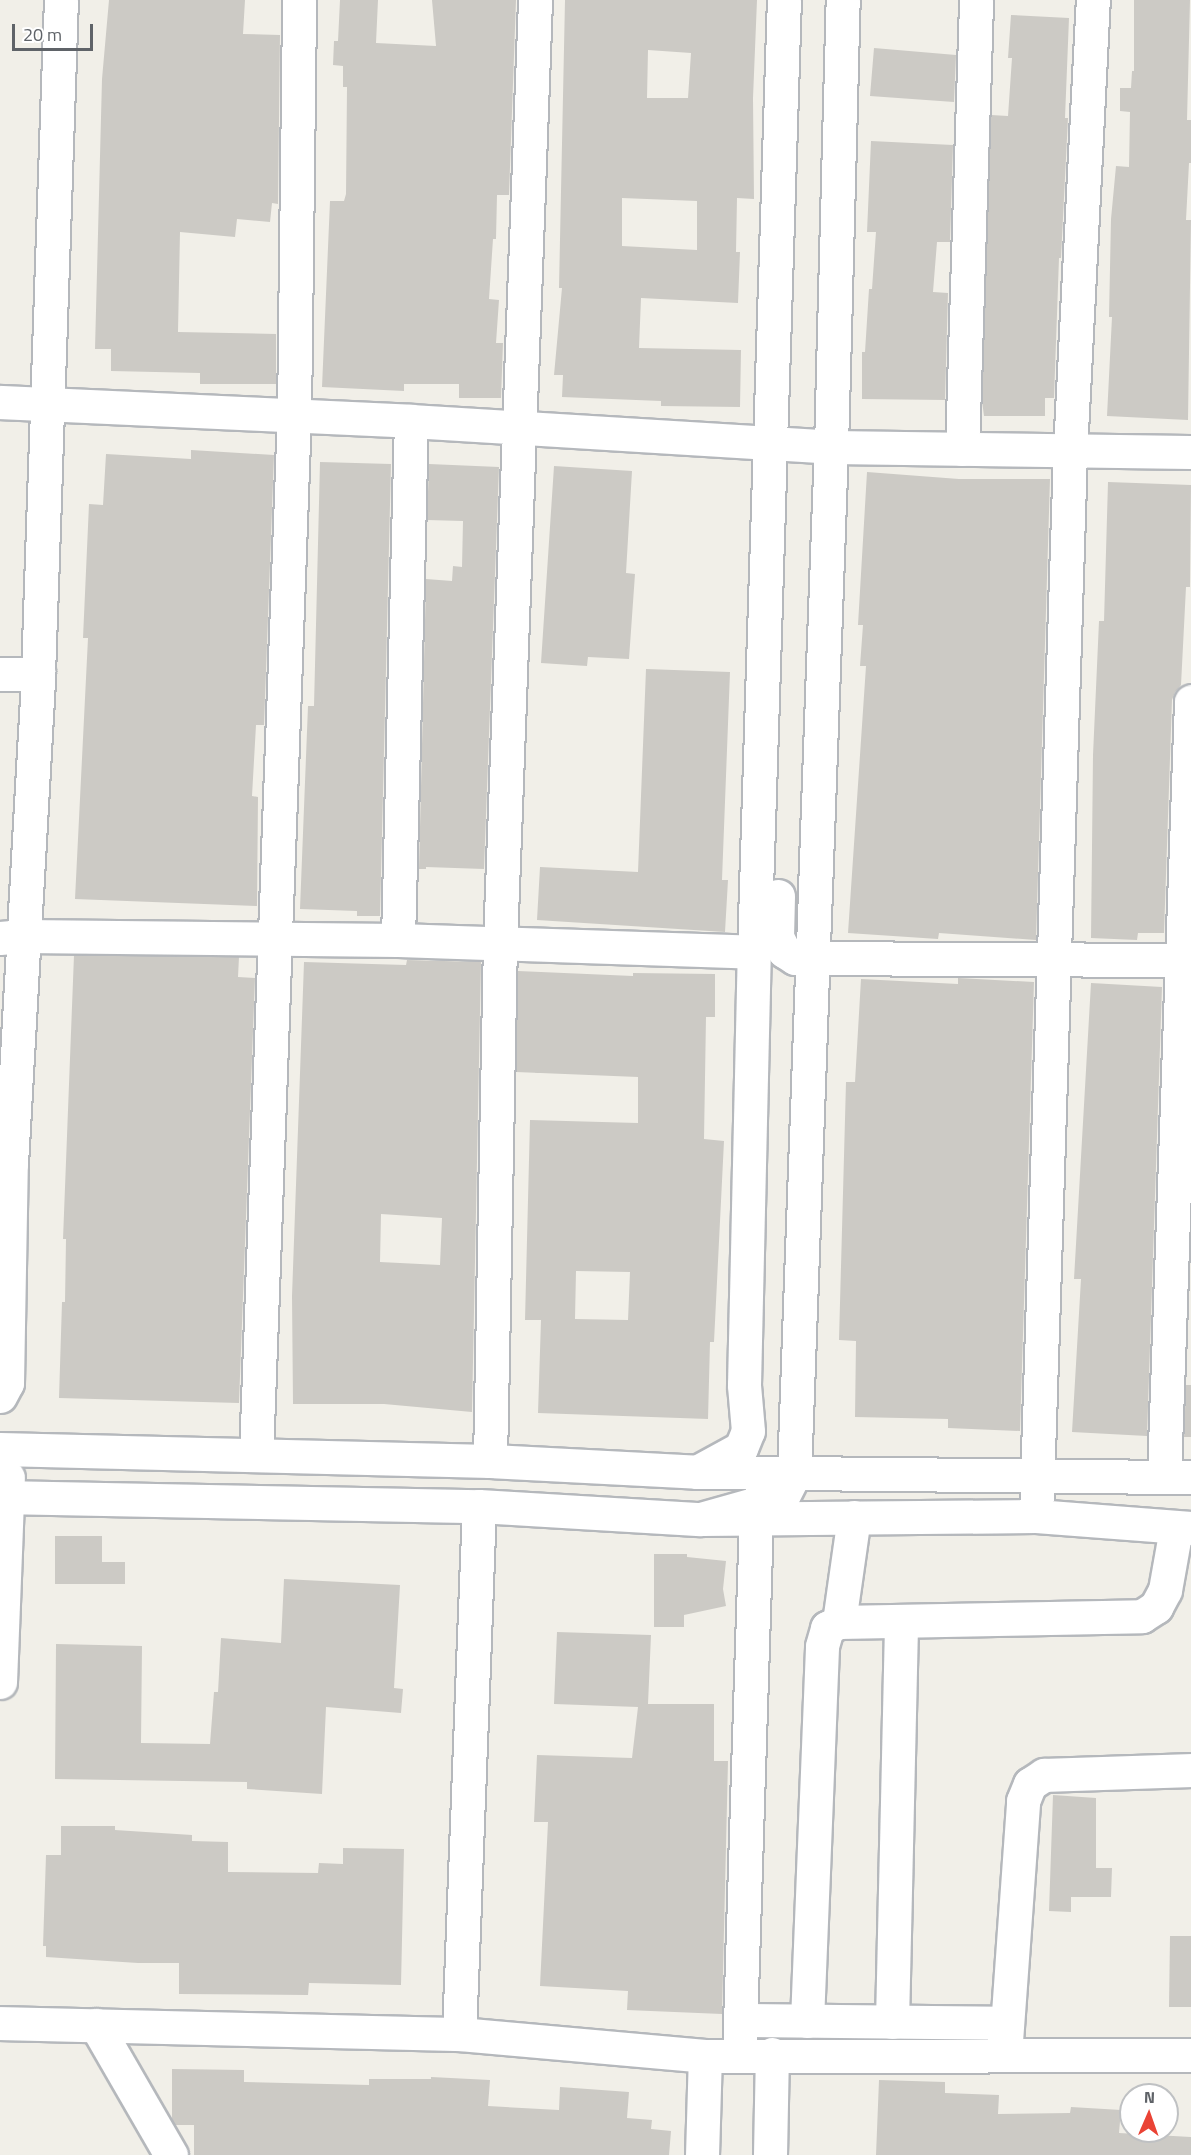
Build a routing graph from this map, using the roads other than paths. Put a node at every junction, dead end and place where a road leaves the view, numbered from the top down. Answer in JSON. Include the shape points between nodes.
{"nodes":[{"id":1,"x":62,"y":0,"type":"edge"},
{"id":2,"x":299,"y":0,"type":"edge"},
{"id":3,"x":535,"y":0,"type":"edge"},
{"id":4,"x":784,"y":0,"type":"edge"},
{"id":5,"x":843,"y":0,"type":"edge"},
{"id":6,"x":976,"y":0,"type":"edge"},
{"id":7,"x":1093,"y":0,"type":"edge"},
{"id":8,"x":0,"y":402,"type":"edge"},
{"id":9,"x":45,"y":404,"type":"junction"},
{"id":10,"x":294,"y":416,"type":"junction"},
{"id":11,"x":411,"y":421,"type":"junction"},
{"id":12,"x":520,"y":427,"type":"junction"},
{"id":13,"x":769,"y":445,"type":"junction"},
{"id":14,"x":831,"y":447,"type":"junction"},
{"id":15,"x":962,"y":449,"type":"junction"},
{"id":16,"x":1070,"y":451,"type":"junction"},
{"id":17,"x":1191,"y":452,"type":"edge"},
{"id":18,"x":0,"y":674,"type":"edge"},
{"id":19,"x":38,"y":675,"type":"junction"},
{"id":20,"x":1191,"y":701,"type":"edge"},
{"id":21,"x":760,"y":806,"type":"junction"},
{"id":22,"x":12,"y":937,"type":"edge"},
{"id":23,"x":274,"y":938,"type":"junction"},
{"id":24,"x":398,"y":940,"type":"junction"},
{"id":25,"x":500,"y":942,"type":"junction"},
{"id":26,"x":754,"y":952,"type":"junction"},
{"id":27,"x":812,"y":957,"type":"junction"},
{"id":28,"x":1186,"y":960,"type":"edge"},
{"id":29,"x":1056,"y":961,"type":"junction"},
{"id":30,"x":6,"y":1163,"type":"edge"},
{"id":31,"x":744,"y":1385,"type":"junction"},
{"id":32,"x":798,"y":1385,"type":"junction"},
{"id":33,"x":0,"y":1396,"type":"edge"},
{"id":34,"x":0,"y":1449,"type":"edge"},
{"id":35,"x":82,"y":1450,"type":"junction"},
{"id":36,"x":256,"y":1455,"type":"junction"},
{"id":37,"x":490,"y":1461,"type":"junction"},
{"id":38,"x":697,"y":1472,"type":"junction"},
{"id":39,"x":794,"y":1473,"type":"junction"},
{"id":40,"x":1036,"y":1475,"type":"junction"},
{"id":41,"x":1178,"y":1476,"type":"edge"},
{"id":42,"x":4,"y":1497,"type":"edge"},
{"id":43,"x":479,"y":1506,"type":"junction"},
{"id":44,"x":1036,"y":1516,"type":"junction"},
{"id":45,"x":756,"y":1517,"type":"junction"},
{"id":46,"x":854,"y":1517,"type":"junction"},
{"id":47,"x":701,"y":1519,"type":"junction"},
{"id":48,"x":1184,"y":1528,"type":"edge"},
{"id":49,"x":901,"y":1621,"type":"junction"},
{"id":50,"x":839,"y":1622,"type":"junction"},
{"id":51,"x":0,"y":1682,"type":"edge"},
{"id":52,"x":1191,"y":1770,"type":"edge"},
{"id":53,"x":741,"y":2020,"type":"junction"},
{"id":54,"x":807,"y":2021,"type":"junction"},
{"id":55,"x":892,"y":2022,"type":"junction"},
{"id":56,"x":0,"y":2023,"type":"edge"},
{"id":57,"x":96,"y":2025,"type":"junction"},
{"id":58,"x":459,"y":2034,"type":"junction"},
{"id":59,"x":1006,"y":2039,"type":"junction"},
{"id":60,"x":772,"y":2054,"type":"junction"},
{"id":61,"x":1191,"y":2055,"type":"edge"},
{"id":62,"x":705,"y":2056,"type":"junction"},
{"id":63,"x":740,"y":2056,"type":"junction"},
{"id":64,"x":171,"y":2155,"type":"edge"},
{"id":65,"x":702,"y":2155,"type":"edge"},
{"id":66,"x":770,"y":2155,"type":"edge"}],
"edges":[{"from":1,"to":9,"type":"street"},
{"from":2,"to":10,"type":"street"},
{"from":3,"to":12,"type":"street"},
{"from":4,"to":13,"type":"street"},
{"from":5,"to":14,"type":"street"},
{"from":6,"to":15,"type":"street"},
{"from":7,"to":16,"type":"street"},
{"from":8,"to":9,"type":"street"},
{"from":9,"to":10,"type":"street"},
{"from":9,"to":19,"type":"street"},
{"from":10,"to":11,"type":"street"},
{"from":10,"to":23,"type":"street"},
{"from":11,"to":12,"type":"street"},
{"from":11,"to":24,"type":"street"},
{"from":12,"to":13,"type":"street"},
{"from":12,"to":25,"type":"street"},
{"from":13,"to":14,"type":"street"},
{"from":13,"to":21,"type":"street"},
{"from":14,"to":15,"type":"street"},
{"from":14,"to":27,"type":"street"},
{"from":15,"to":16,"type":"street"},
{"from":16,"to":17,"type":"street"},
{"from":16,"to":29,"type":"street"},
{"from":18,"to":19,"type":"street"},
{"from":19,"to":22,"type":"street"},
{"from":20,"to":28,"type":"street"},
{"from":21,"to":26,"type":"street"},
{"from":21,"to":27,"type":"street","via":[[779,868],[777,937],[784,951],[795,958]]},
{"from":22,"to":23,"type":"street"},
{"from":22,"to":30,"type":"street"},
{"from":23,"to":24,"type":"street"},
{"from":23,"to":36,"type":"street"},
{"from":24,"to":25,"type":"street"},
{"from":25,"to":26,"type":"street"},
{"from":25,"to":37,"type":"street"},
{"from":26,"to":31,"type":"street"},
{"from":27,"to":29,"type":"street"},
{"from":27,"to":32,"type":"street"},
{"from":28,"to":29,"type":"street"},
{"from":28,"to":41,"type":"street"},
{"from":29,"to":40,"type":"street"},
{"from":30,"to":33,"type":"street","via":[[7,1383]]},
{"from":31,"to":32,"type":"street","via":[[758,1396],[781,1398]]},
{"from":31,"to":38,"type":"street","via":[[748,1431],[741,1448]]},
{"from":32,"to":39,"type":"street"},
{"from":34,"to":35,"type":"street"},
{"from":35,"to":36,"type":"street"},
{"from":35,"to":42,"type":"street","via":[[8,1471]]},
{"from":36,"to":37,"type":"street"},
{"from":37,"to":38,"type":"street"},
{"from":38,"to":39,"type":"street"},
{"from":39,"to":40,"type":"street"},
{"from":39,"to":47,"type":"street","via":[[783,1496]]},
{"from":40,"to":41,"type":"street"},
{"from":40,"to":44,"type":"street"},
{"from":42,"to":43,"type":"street"},
{"from":42,"to":51,"type":"street"},
{"from":43,"to":47,"type":"street"},
{"from":43,"to":58,"type":"street"},
{"from":44,"to":46,"type":"street"},
{"from":44,"to":48,"type":"street"},
{"from":45,"to":46,"type":"street"},
{"from":45,"to":47,"type":"street"},
{"from":45,"to":53,"type":"street"},
{"from":46,"to":50,"type":"street"},
{"from":48,"to":49,"type":"street","via":[[1165,1590],[1156,1607],[1142,1616]]},
{"from":49,"to":50,"type":"street"},
{"from":49,"to":55,"type":"street"},
{"from":50,"to":54,"type":"street","via":[[827,1628],[822,1646]]},
{"from":52,"to":59,"type":"street","via":[[1044,1775],[1030,1784],[1023,1801]]},
{"from":53,"to":54,"type":"street"},
{"from":53,"to":63,"type":"street"},
{"from":54,"to":55,"type":"street"},
{"from":55,"to":59,"type":"street"},
{"from":56,"to":57,"type":"street"},
{"from":57,"to":58,"type":"street"},
{"from":57,"to":64,"type":"street"},
{"from":58,"to":62,"type":"street"},
{"from":59,"to":60,"type":"street"},
{"from":59,"to":61,"type":"street"},
{"from":60,"to":63,"type":"street"},
{"from":60,"to":66,"type":"street"},
{"from":62,"to":63,"type":"street"},
{"from":62,"to":65,"type":"street"}]}
